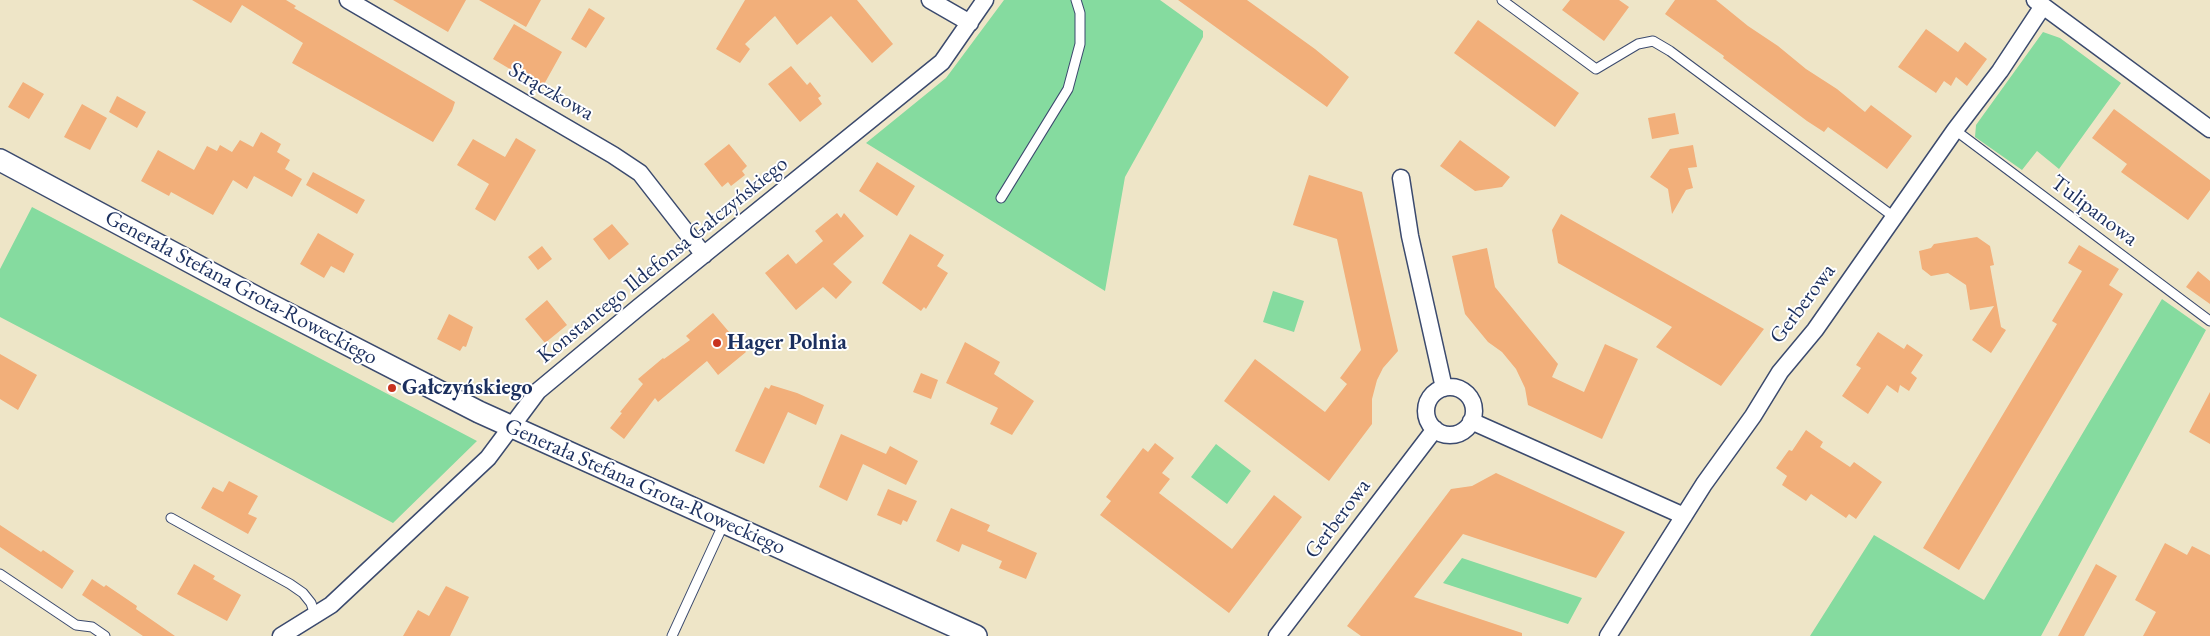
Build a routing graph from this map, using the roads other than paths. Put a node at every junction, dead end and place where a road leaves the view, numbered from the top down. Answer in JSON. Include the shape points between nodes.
{"nodes":[{"id":1,"x":348,"y":0,"type":"edge"},
{"id":2,"x":930,"y":0,"type":"edge"},
{"id":3,"x":985,"y":0,"type":"edge"},
{"id":4,"x":1076,"y":0,"type":"edge"},
{"id":5,"x":1502,"y":0,"type":"edge"},
{"id":6,"x":2039,"y":3,"type":"edge"},
{"id":7,"x":970,"y":24,"type":"junction"},
{"id":8,"x":2210,"y":129,"type":"edge"},
{"id":9,"x":1955,"y":130,"type":"junction"},
{"id":10,"x":0,"y":160,"type":"edge"},
{"id":11,"x":1401,"y":178,"type":"dead end"},
{"id":12,"x":1001,"y":198,"type":"dead end"},
{"id":13,"x":1894,"y":217,"type":"junction"},
{"id":14,"x":704,"y":255,"type":"junction"},
{"id":15,"x":2210,"y":321,"type":"edge"},
{"id":16,"x":1444,"y":388,"type":"junction"},
{"id":17,"x":1471,"y":421,"type":"junction"},
{"id":18,"x":510,"y":426,"type":"junction"},
{"id":19,"x":1435,"y":429,"type":"junction"},
{"id":20,"x":1684,"y":516,"type":"junction"},
{"id":21,"x":171,"y":518,"type":"dead end"},
{"id":22,"x":724,"y":523,"type":"junction"},
{"id":23,"x":0,"y":574,"type":"edge"},
{"id":24,"x":315,"y":615,"type":"junction"},
{"id":25,"x":106,"y":636,"type":"edge"},
{"id":26,"x":281,"y":636,"type":"edge"},
{"id":27,"x":672,"y":636,"type":"edge"},
{"id":28,"x":976,"y":636,"type":"edge"},
{"id":29,"x":1277,"y":636,"type":"edge"},
{"id":30,"x":1608,"y":636,"type":"edge"}],
"edges":[{"from":1,"to":14,"type":"street","name":"Strączkowa","via":[[640,173]]},
{"from":2,"to":7,"type":"street"},
{"from":3,"to":7,"type":"street","name":"Konstantego Ildefonsa Gałczyńskiego"},
{"from":4,"to":12,"type":"lane","via":[[1080,13],[1080,44],[1068,89]]},
{"from":5,"to":13,"type":"lane","via":[[1596,69],[1638,44],[1653,41]]},
{"from":6,"to":8,"type":"street"},
{"from":6,"to":9,"type":"street","name":"Gerberowa","via":[[1980,99]]},
{"from":7,"to":14,"type":"street","name":"Konstantego Ildefonsa Gałczyńskiego","via":[[942,62]]},
{"from":9,"to":13,"type":"street","name":"Gerberowa"},
{"from":9,"to":15,"type":"lane","name":"Tulipanowa"},
{"from":10,"to":18,"type":"street","name":"Generała Stefana Grota-Roweckiego","via":[[365,354]]},
{"from":11,"to":16,"type":"street","via":[[1410,236]]},
{"from":13,"to":20,"type":"street","name":"Gerberowa","via":[[1815,330],[1780,372]]},
{"from":14,"to":18,"type":"street","name":"Konstantego Ildefonsa Gałczyńskiego","via":[[538,391]]},
{"from":16,"to":17,"type":"street","via":[[1459,389],[1468,395],[1473,406]]},
{"from":16,"to":19,"type":"street","via":[[1433,394],[1427,406],[1428,419]]},
{"from":17,"to":19,"type":"street","via":[[1456,433],[1442,433]]},
{"from":17,"to":20,"type":"street"},
{"from":18,"to":22,"type":"street","name":"Generała Stefana Grota-Roweckiego"},
{"from":18,"to":24,"type":"street","name":"Konstantego Ildefonsa Gałczyńskiego","via":[[488,458],[331,605]]},
{"from":19,"to":29,"type":"street","name":"Gerberowa"},
{"from":20,"to":30,"type":"street","name":"Gerberowa"},
{"from":21,"to":24,"type":"lane","via":[[290,584],[303,593]]},
{"from":22,"to":27,"type":"lane"},
{"from":22,"to":28,"type":"street","name":"Generała Stefana Grota-Roweckiego"},
{"from":23,"to":25,"type":"lane","via":[[76,625],[92,628]]},
{"from":24,"to":26,"type":"street","name":"Konstantego Ildefonsa Gałczyńskiego"}]}
